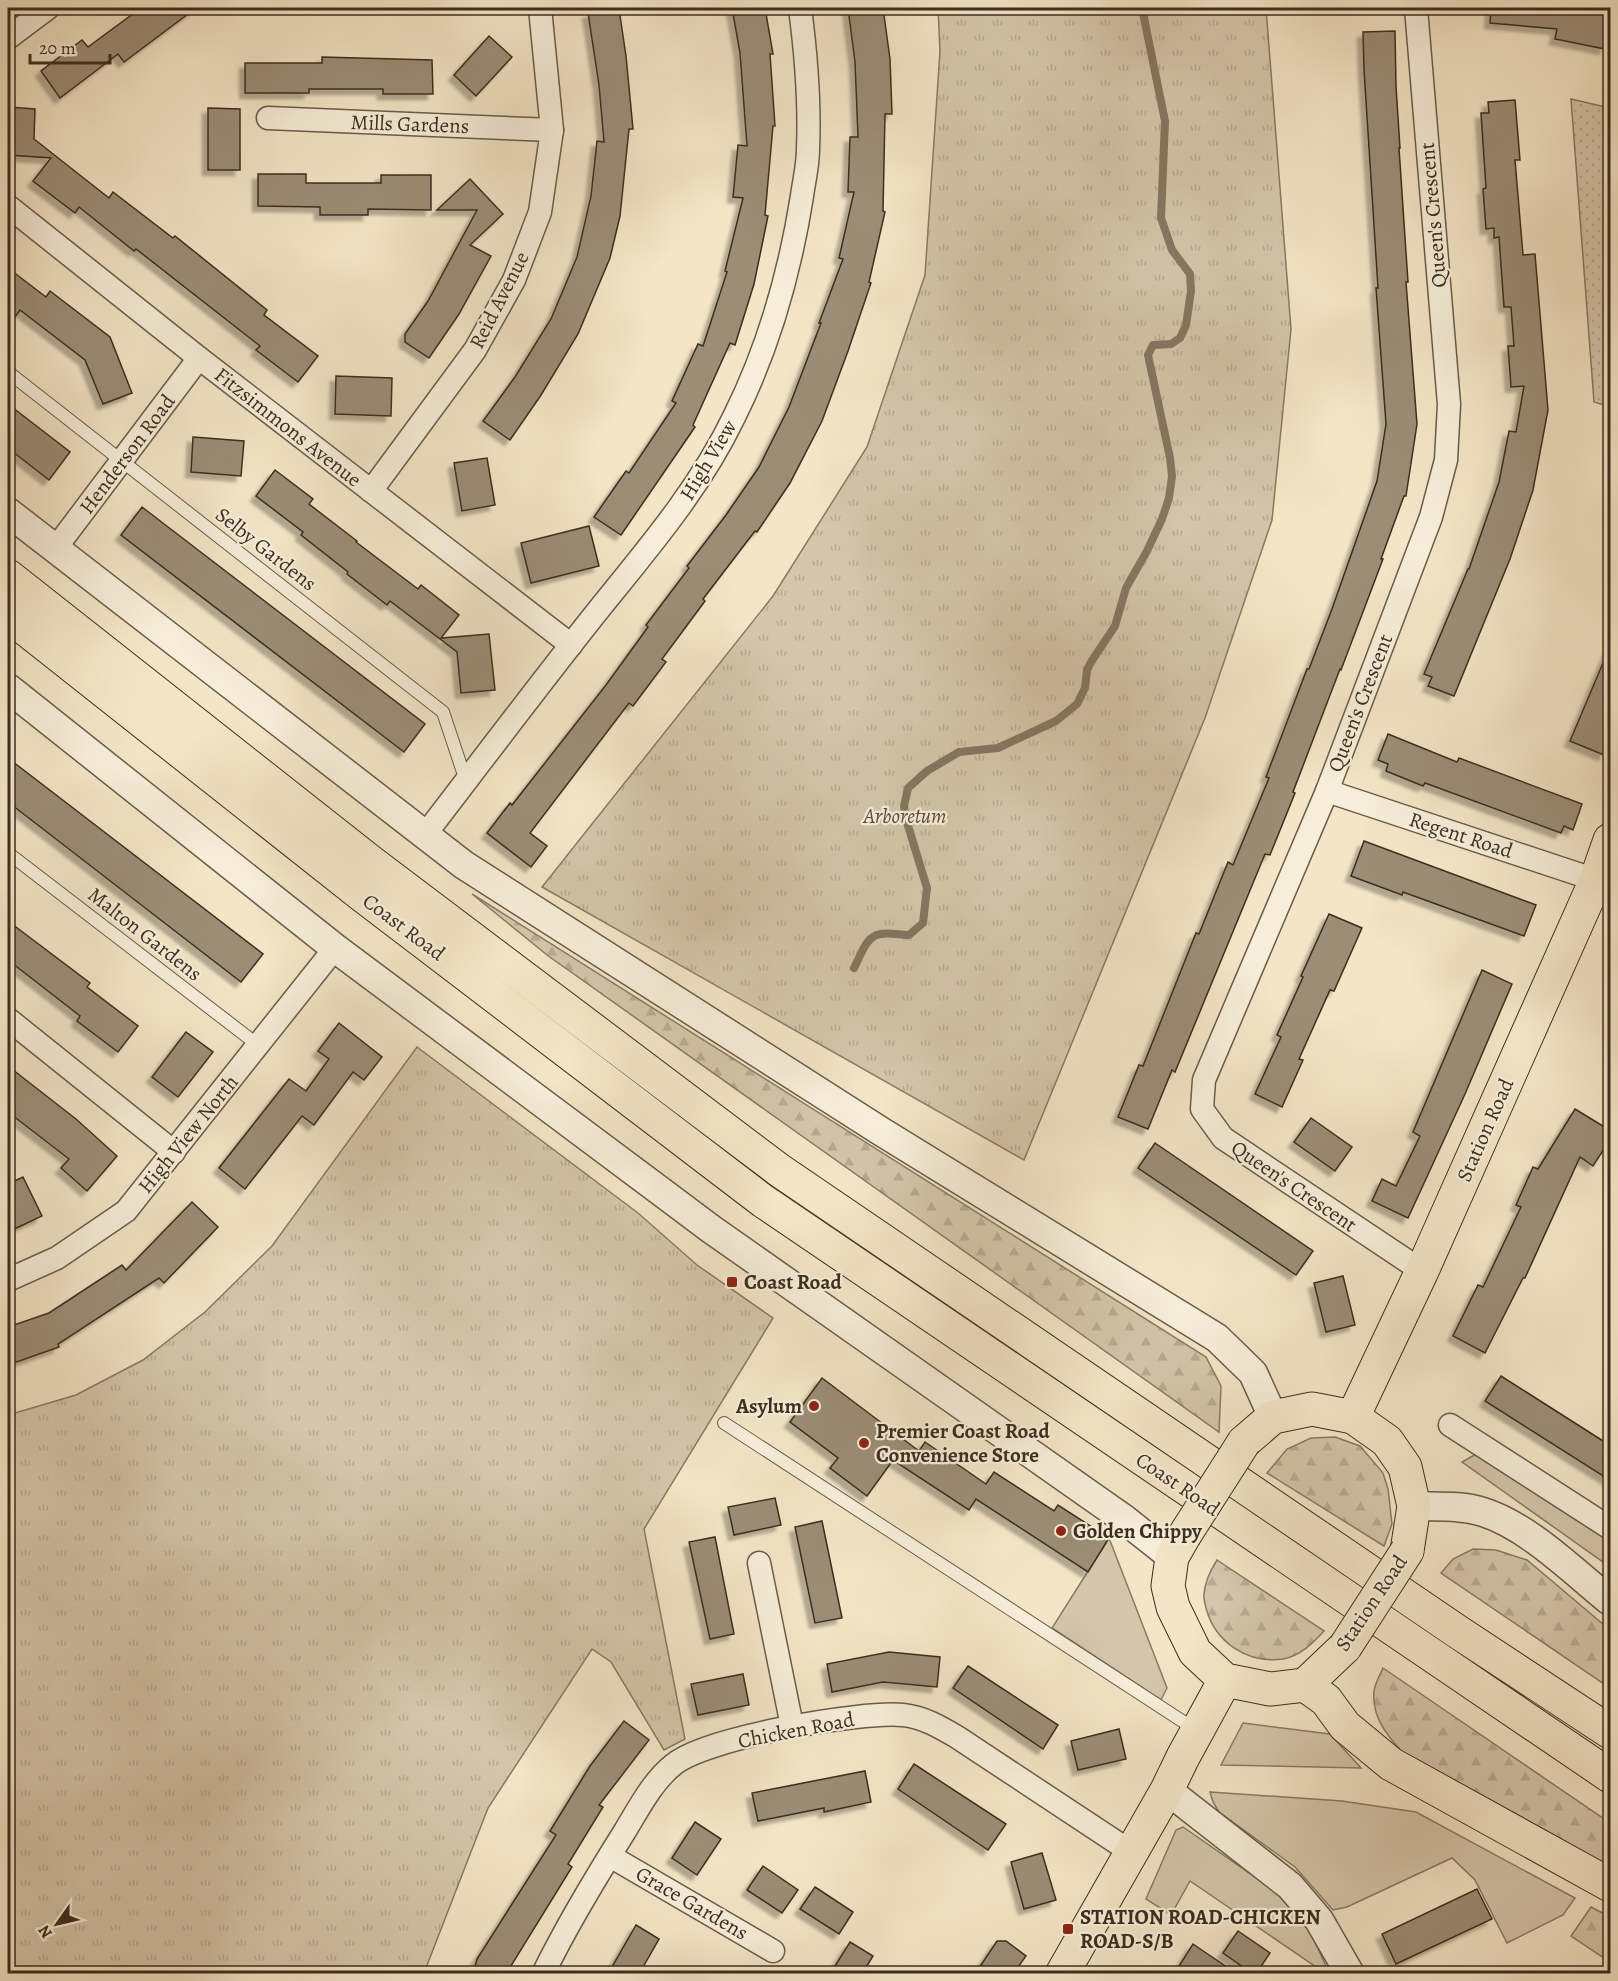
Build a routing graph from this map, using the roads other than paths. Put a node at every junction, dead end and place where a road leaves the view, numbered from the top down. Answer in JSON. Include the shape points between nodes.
{"nodes":[{"id":1,"x":48,"y":8,"type":"edge"},
{"id":2,"x":540,"y":8,"type":"edge"},
{"id":3,"x":801,"y":8,"type":"edge"},
{"id":4,"x":1416,"y":8,"type":"edge"},
{"id":5,"x":8,"y":38,"type":"edge"},
{"id":6,"x":268,"y":118,"type":"dead end"},
{"id":7,"x":552,"y":130,"type":"junction"},
{"id":8,"x":8,"y":206,"type":"edge"},
{"id":9,"x":199,"y":358,"type":"junction"},
{"id":10,"x":8,"y":372,"type":"edge"},
{"id":11,"x":122,"y":462,"type":"junction"},
{"id":12,"x":371,"y":491,"type":"junction"},
{"id":13,"x":8,"y":512,"type":"edge"},
{"id":14,"x":55,"y":549,"type":"junction"},
{"id":15,"x":8,"y":576,"type":"edge"},
{"id":16,"x":8,"y":615,"type":"edge"},
{"id":17,"x":571,"y":645,"type":"junction"},
{"id":18,"x":8,"y":688,"type":"edge"},
{"id":19,"x":466,"y":781,"type":"junction"},
{"id":20,"x":1327,"y":791,"type":"junction"},
{"id":21,"x":424,"y":836,"type":"junction"},
{"id":22,"x":1611,"y":840,"type":"edge"},
{"id":23,"x":8,"y":853,"type":"edge"},
{"id":24,"x":1596,"y":880,"type":"junction"},
{"id":25,"x":335,"y":948,"type":"junction"},
{"id":26,"x":8,"y":1019,"type":"edge"},
{"id":27,"x":258,"y":1046,"type":"junction"},
{"id":28,"x":174,"y":1152,"type":"junction"},
{"id":29,"x":1422,"y":1271,"type":"junction"},
{"id":30,"x":8,"y":1280,"type":"edge"},
{"id":31,"x":1353,"y":1417,"type":"junction"},
{"id":32,"x":1274,"y":1418,"type":"junction"},
{"id":33,"x":724,"y":1423,"type":"dead end"},
{"id":34,"x":1450,"y":1425,"type":"dead end"},
{"id":35,"x":1414,"y":1506,"type":"junction"},
{"id":36,"x":1611,"y":1528,"type":"edge"},
{"id":37,"x":1178,"y":1547,"type":"junction"},
{"id":38,"x":759,"y":1563,"type":"dead end"},
{"id":39,"x":1611,"y":1601,"type":"edge"},
{"id":40,"x":1225,"y":1680,"type":"junction"},
{"id":41,"x":1305,"y":1685,"type":"junction"},
{"id":42,"x":792,"y":1726,"type":"junction"},
{"id":43,"x":1197,"y":1730,"type":"junction"},
{"id":44,"x":1611,"y":1732,"type":"edge"},
{"id":45,"x":1611,"y":1776,"type":"edge"},
{"id":46,"x":1167,"y":1790,"type":"junction"},
{"id":47,"x":1131,"y":1852,"type":"junction"},
{"id":48,"x":610,"y":1856,"type":"junction"},
{"id":49,"x":1611,"y":1885,"type":"edge"},
{"id":50,"x":773,"y":1951,"type":"dead end"},
{"id":51,"x":543,"y":1974,"type":"edge"},
{"id":52,"x":1062,"y":1974,"type":"edge"},
{"id":53,"x":1350,"y":1974,"type":"edge"}],
"edges":[{"from":1,"to":5,"type":"street"},
{"from":2,"to":7,"type":"street","name":"Reid Avenue"},
{"from":3,"to":17,"type":"street","name":"High View","via":[[808,152],[786,275],[764,344],[734,417],[686,498]]},
{"from":4,"to":20,"type":"street","name":"Queen's Crescent","via":[[1449,404],[1446,460],[1431,517]]},
{"from":6,"to":7,"type":"street","name":"Mills Gardens"},
{"from":7,"to":12,"type":"street","name":"Reid Avenue","via":[[540,212],[514,280],[475,350]]},
{"from":8,"to":9,"type":"street","name":"Fitzsimmons Avenue"},
{"from":9,"to":11,"type":"street","name":"Henderson Road"},
{"from":9,"to":12,"type":"street","name":"Fitzsimmons Avenue"},
{"from":10,"to":11,"type":"lane","name":"Selby Gardens"},
{"from":11,"to":14,"type":"street","name":"Henderson Road"},
{"from":11,"to":19,"type":"lane","name":"Selby Gardens","via":[[443,712]]},
{"from":12,"to":17,"type":"street","name":"Fitzsimmons Avenue"},
{"from":13,"to":14,"type":"street"},
{"from":14,"to":21,"type":"street"},
{"from":15,"to":44,"type":"main road","name":"Coast Road","via":[[372,863],[779,1170]]},
{"from":16,"to":45,"type":"main road","name":"Coast Road","via":[[362,895],[763,1201]]},
{"from":17,"to":19,"type":"street","name":"High View"},
{"from":18,"to":25,"type":"street"},
{"from":19,"to":21,"type":"street","name":"High View"},
{"from":20,"to":24,"type":"street","name":"Regent Road"},
{"from":20,"to":29,"type":"street","name":"Queen's Crescent","via":[[1204,1080],[1202,1109],[1223,1138]]},
{"from":21,"to":32,"type":"street","via":[[882,1132],[1217,1338],[1253,1373]]},
{"from":22,"to":24,"type":"main road","name":"Station Road"},
{"from":23,"to":27,"type":"lane","name":"Malton Gardens"},
{"from":24,"to":29,"type":"main road","name":"Station Road"},
{"from":25,"to":27,"type":"street","name":"High View North"},
{"from":25,"to":37,"type":"street","via":[[711,1229],[1124,1520]]},
{"from":26,"to":28,"type":"street"},
{"from":27,"to":28,"type":"street","name":"High View North"},
{"from":28,"to":30,"type":"street","name":"High View North","via":[[126,1211],[57,1258]]},
{"from":29,"to":31,"type":"main road","name":"Station Road"},
{"from":31,"to":32,"type":"main road","name":"Station Road","via":[[1312,1409]]},
{"from":31,"to":35,"type":"main road","name":"Station Road","via":[[1387,1441],[1405,1467]]},
{"from":32,"to":37,"type":"main road","bridge":true,"via":[[1244,1442]]},
{"from":33,"to":43,"type":"lane"},
{"from":34,"to":36,"type":"street"},
{"from":35,"to":39,"type":"street","via":[[1462,1508],[1503,1520]]},
{"from":35,"to":41,"type":"main road","name":"Station Road","bridge":true,"via":[[1407,1551],[1345,1647]]},
{"from":37,"to":40,"type":"main road","via":[[1168,1586],[1173,1607],[1195,1652]]},
{"from":38,"to":42,"type":"street"},
{"from":40,"to":41,"type":"main road","via":[[1270,1689]]},
{"from":40,"to":43,"type":"main road"},
{"from":41,"to":49,"type":"main road","via":[[1326,1700],[1345,1726],[1391,1764]]},
{"from":42,"to":47,"type":"street","name":"Chicken Road","via":[[885,1714],[923,1719],[957,1737]]},
{"from":42,"to":48,"type":"street","name":"Chicken Road","via":[[706,1748],[675,1763],[652,1788]]},
{"from":43,"to":46,"type":"main road"},
{"from":46,"to":47,"type":"main road"},
{"from":46,"to":53,"type":"street","via":[[1290,1886],[1319,1920]]},
{"from":47,"to":52,"type":"main road"},
{"from":48,"to":50,"type":"street","name":"Grace Gardens"},
{"from":48,"to":51,"type":"street","name":"Chicken Road"}]}
